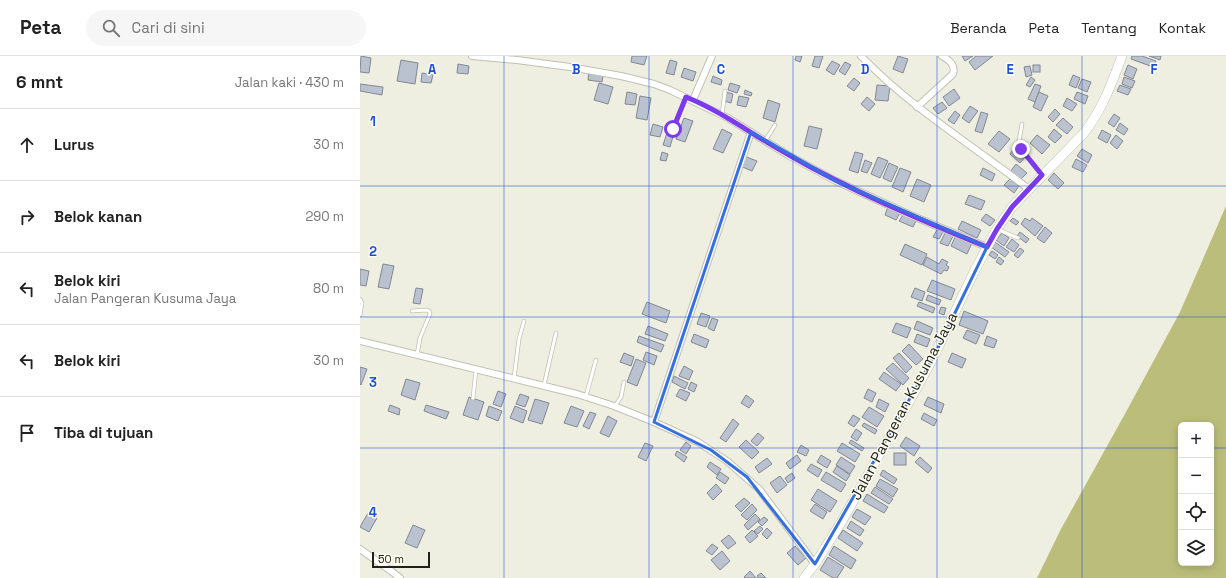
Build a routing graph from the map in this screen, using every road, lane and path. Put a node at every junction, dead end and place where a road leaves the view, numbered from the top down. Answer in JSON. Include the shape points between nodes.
{"nodes":[{"id":1,"x":472,"y":56,"type":"edge"},
{"id":2,"x":712,"y":56,"type":"edge"},
{"id":3,"x":861,"y":56,"type":"edge"},
{"id":4,"x":942,"y":56,"type":"edge"},
{"id":5,"x":1122,"y":56,"type":"edge"},
{"id":6,"x":517,"y":58,"type":"edge"},
{"id":7,"x":725,"y":91,"type":"dead end"},
{"id":8,"x":686,"y":97,"type":"junction"},
{"id":9,"x":693,"y":100,"type":"junction"},
{"id":10,"x":917,"y":107,"type":"junction"},
{"id":11,"x":722,"y":115,"type":"junction"},
{"id":12,"x":1022,"y":124,"type":"dead end"},
{"id":13,"x":775,"y":125,"type":"dead end"},
{"id":14,"x":673,"y":129,"type":"dead end"},
{"id":15,"x":751,"y":132,"type":"junction"},
{"id":16,"x":765,"y":141,"type":"junction"},
{"id":17,"x":1042,"y":175,"type":"junction"},
{"id":18,"x":1029,"y":189,"type":"junction"},
{"id":19,"x":997,"y":229,"type":"junction"},
{"id":20,"x":1018,"y":238,"type":"dead end"},
{"id":21,"x":987,"y":247,"type":"junction"},
{"id":22,"x":360,"y":299,"type":"edge"},
{"id":23,"x":412,"y":311,"type":"dead end"},
{"id":24,"x":360,"y":316,"type":"edge"},
{"id":25,"x":524,"y":321,"type":"dead end"},
{"id":26,"x":556,"y":333,"type":"dead end"},
{"id":27,"x":360,"y":340,"type":"edge"},
{"id":28,"x":417,"y":355,"type":"junction"},
{"id":29,"x":596,"y":360,"type":"dead end"},
{"id":30,"x":476,"y":369,"type":"junction"},
{"id":31,"x":514,"y":378,"type":"junction"},
{"id":32,"x":624,"y":382,"type":"dead end"},
{"id":33,"x":544,"y":385,"type":"junction"},
{"id":34,"x":586,"y":397,"type":"junction"},
{"id":35,"x":473,"y":398,"type":"dead end"},
{"id":36,"x":614,"y":406,"type":"junction"},
{"id":37,"x":654,"y":422,"type":"junction"},
{"id":38,"x":360,"y":549,"type":"edge"},
{"id":39,"x":815,"y":564,"type":"junction"},
{"id":40,"x":400,"y":578,"type":"edge"},
{"id":41,"x":804,"y":578,"type":"edge"}],
"edges":[{"from":1,"to":6,"type":"street"},
{"from":2,"to":9,"type":"street"},
{"from":3,"to":10,"type":"street"},
{"from":4,"to":10,"type":"street","via":[[952,64],[953,74]]},
{"from":5,"to":17,"type":"street","name":"Jalan Pangeran Kusuma Jaya","via":[[1091,124]]},
{"from":6,"to":8,"type":"street","via":[[621,76],[654,84]]},
{"from":7,"to":11,"type":"lane"},
{"from":8,"to":9,"type":"street"},
{"from":8,"to":14,"type":"lane"},
{"from":9,"to":11,"type":"street"},
{"from":10,"to":18,"type":"street"},
{"from":11,"to":15,"type":"street"},
{"from":12,"to":17,"type":"lane","via":[[1019,145]]},
{"from":13,"to":16,"type":"lane"},
{"from":15,"to":16,"type":"street"},
{"from":15,"to":37,"type":"street"},
{"from":16,"to":21,"type":"street","via":[[836,181]]},
{"from":17,"to":18,"type":"street","name":"Jalan Pangeran Kusuma Jaya"},
{"from":18,"to":19,"type":"street","name":"Jalan Pangeran Kusuma Jaya","via":[[1012,207]]},
{"from":19,"to":20,"type":"lane"},
{"from":19,"to":21,"type":"street","name":"Jalan Pangeran Kusuma Jaya"},
{"from":21,"to":39,"type":"street","name":"Jalan Pangeran Kusuma Jaya","via":[[933,358],[842,521]]},
{"from":22,"to":24,"type":"lane"},
{"from":23,"to":28,"type":"lane","via":[[426,310],[430,314],[420,338]]},
{"from":25,"to":31,"type":"lane"},
{"from":26,"to":33,"type":"lane"},
{"from":27,"to":28,"type":"street"},
{"from":28,"to":30,"type":"street"},
{"from":29,"to":34,"type":"lane"},
{"from":30,"to":31,"type":"street"},
{"from":30,"to":35,"type":"lane"},
{"from":31,"to":33,"type":"street"},
{"from":32,"to":36,"type":"lane","via":[[621,397]]},
{"from":33,"to":34,"type":"street"},
{"from":34,"to":36,"type":"street"},
{"from":36,"to":37,"type":"street"},
{"from":37,"to":39,"type":"street","via":[[712,450],[747,477],[770,503]]},
{"from":38,"to":40,"type":"street"},
{"from":39,"to":41,"type":"street","name":"Jalan Pangeran Kusuma Jaya"}]}
